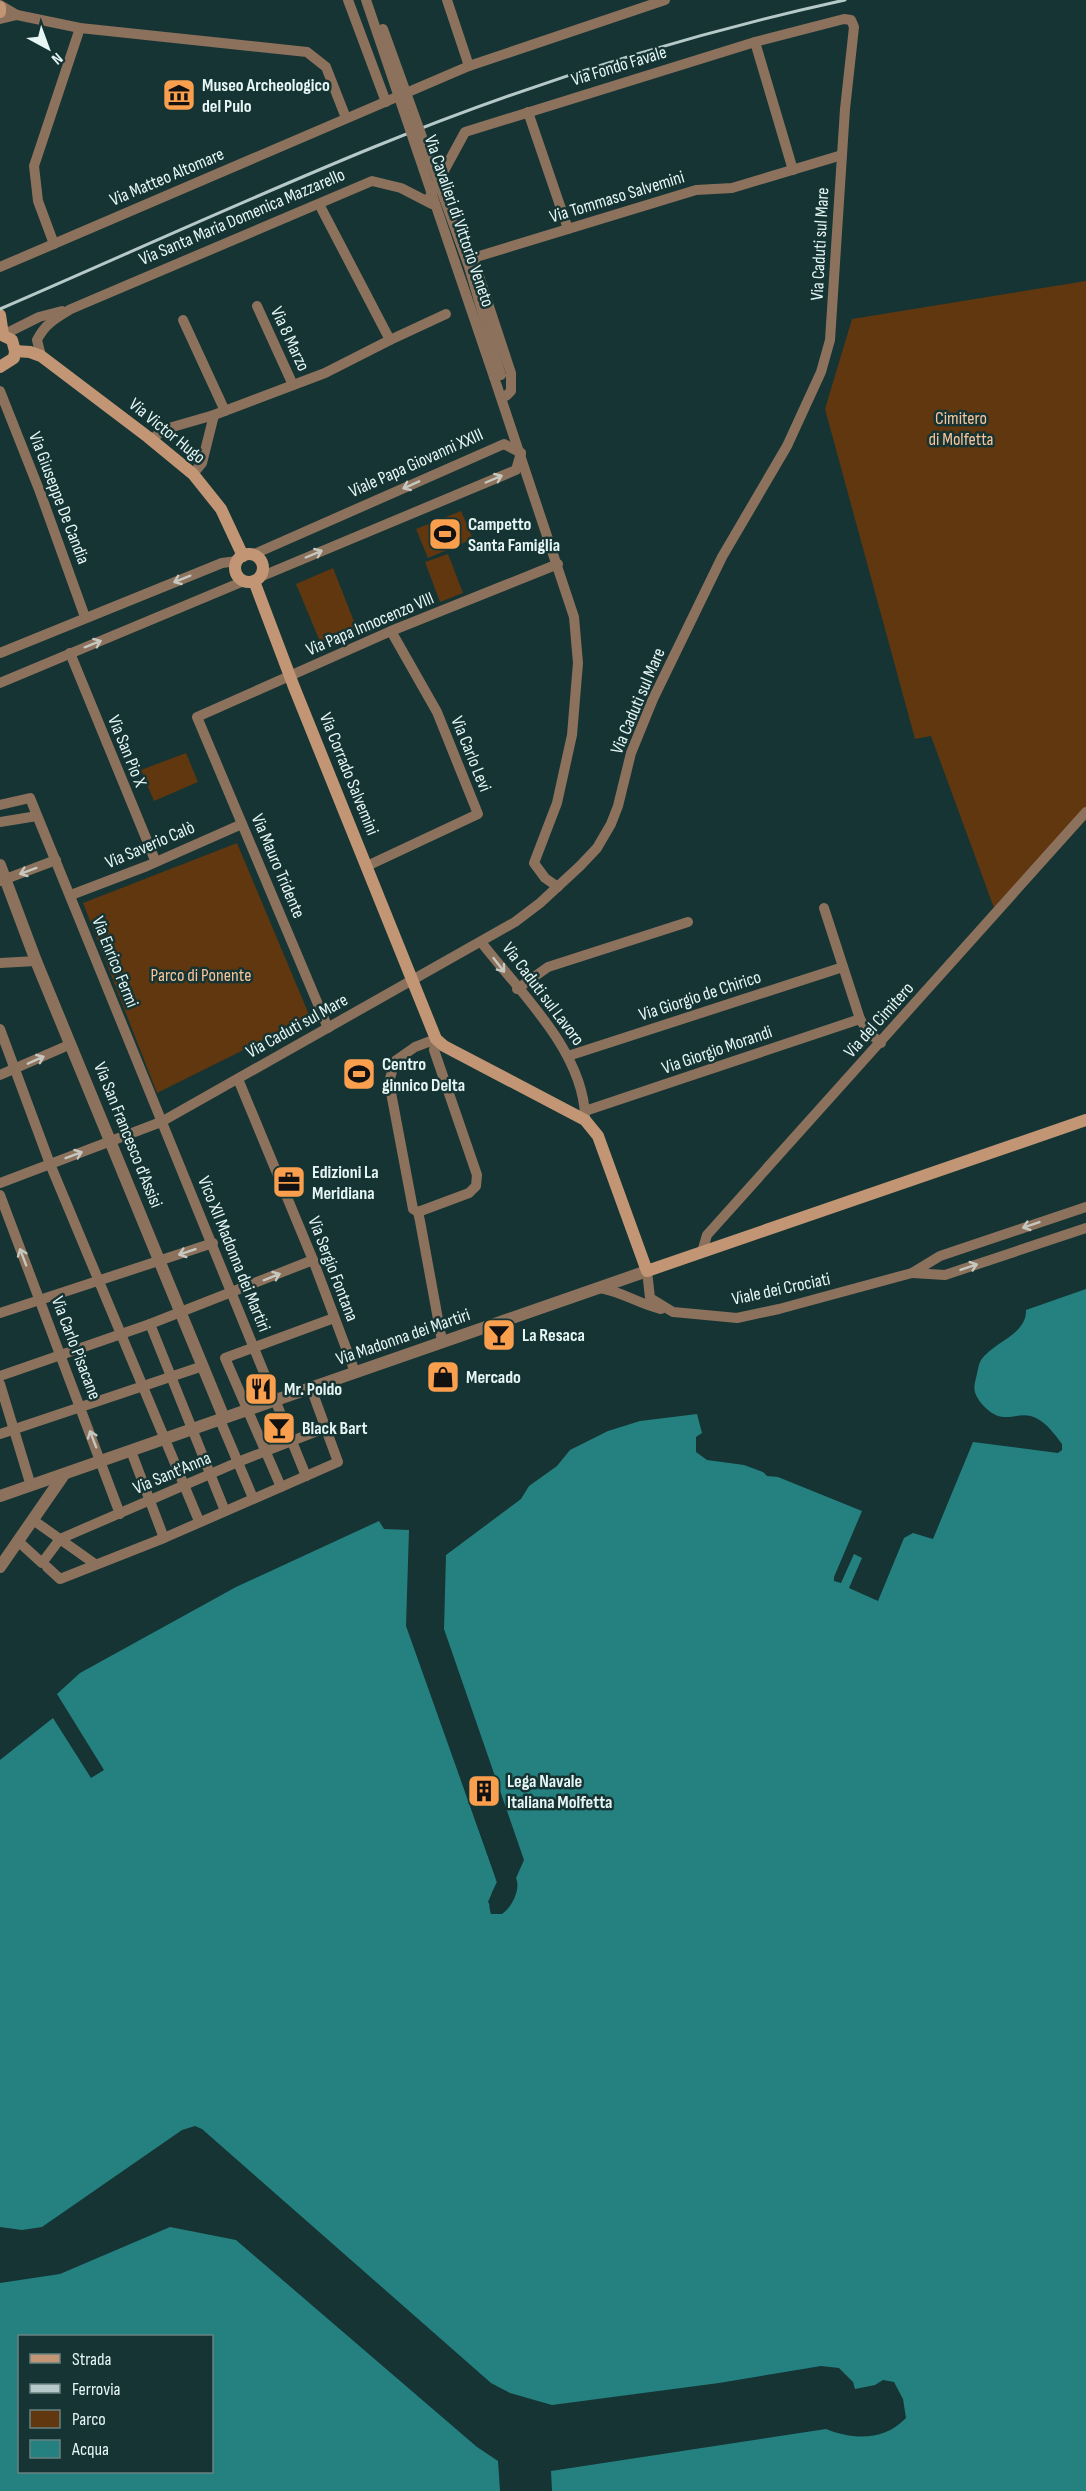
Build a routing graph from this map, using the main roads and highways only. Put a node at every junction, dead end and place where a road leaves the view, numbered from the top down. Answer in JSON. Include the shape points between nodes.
{"nodes":[{"id":1,"x":0,"y":6,"type":"edge"},
{"id":2,"x":0,"y":12,"type":"edge"},
{"id":3,"x":0,"y":315,"type":"edge"},
{"id":4,"x":2,"y":335,"type":"edge"},
{"id":5,"x":15,"y":351,"type":"junction"},
{"id":6,"x":0,"y":367,"type":"edge"},
{"id":7,"x":244,"y":557,"type":"junction"},
{"id":8,"x":253,"y":580,"type":"junction"},
{"id":9,"x":585,"y":1116,"type":"joint"},
{"id":10,"x":1086,"y":1120,"type":"edge"}],
"edges":[{"from":1,"to":2,"type":"main road"},
{"from":3,"to":4,"type":"main road"},
{"from":4,"to":5,"type":"main road","via":[[12,340]]},
{"from":5,"to":6,"type":"main road","via":[[14,358]]},
{"from":5,"to":7,"type":"main road","name":"Via Victor Hugo","via":[[42,356],[193,474],[221,509]]},
{"from":7,"to":8,"type":"main road","via":[[236,573]]},
{"from":7,"to":8,"type":"main road","via":[[262,564]]},
{"from":8,"to":9,"type":"main road","name":"Via Corrado Salvemini","via":[[436,1039]]},
{"from":9,"to":10,"type":"main road","name":"Via Caduti sul Lavoro","via":[[598,1136],[647,1271]]}]}
